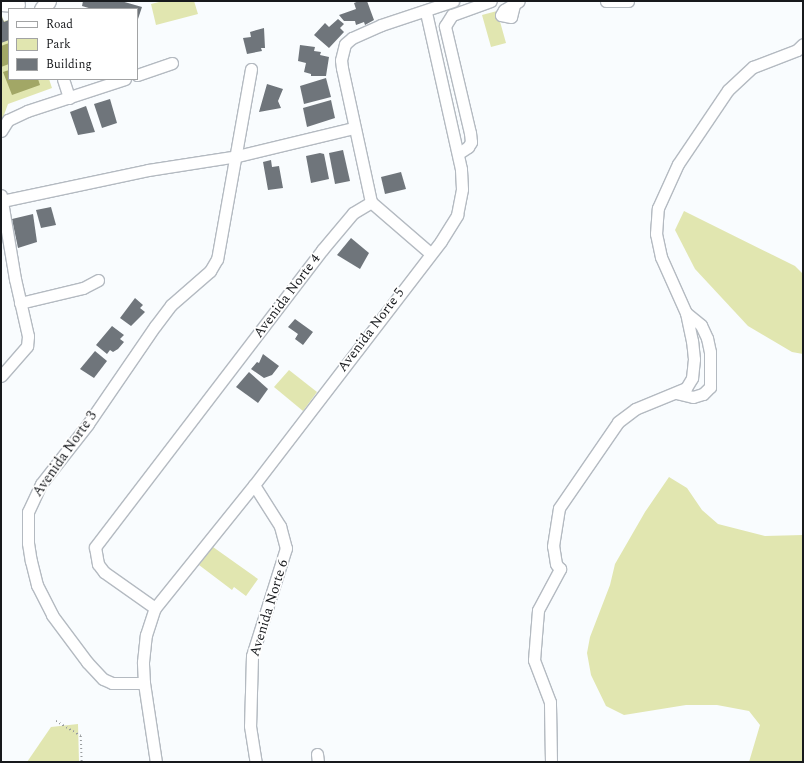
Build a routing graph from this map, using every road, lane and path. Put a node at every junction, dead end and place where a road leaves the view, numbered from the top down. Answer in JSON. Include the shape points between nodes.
{"nodes":[{"id":1,"x":453,"y":1,"type":"edge"},
{"id":2,"x":606,"y":1,"type":"edge"},
{"id":3,"x":628,"y":1,"type":"edge"},
{"id":4,"x":488,"y":2,"type":"edge"},
{"id":5,"x":1,"y":3,"type":"edge"},
{"id":6,"x":18,"y":5,"type":"edge"},
{"id":7,"x":426,"y":12,"type":"junction"},
{"id":8,"x":803,"y":44,"type":"edge"},
{"id":9,"x":172,"y":63,"type":"dead end"},
{"id":10,"x":251,"y":69,"type":"dead end"},
{"id":11,"x":138,"y":75,"type":"edge"},
{"id":12,"x":63,"y":80,"type":"edge"},
{"id":13,"x":122,"y":80,"type":"edge"},
{"id":14,"x":69,"y":98,"type":"junction"},
{"id":15,"x":354,"y":128,"type":"junction"},
{"id":16,"x":1,"y":131,"type":"edge"},
{"id":17,"x":459,"y":153,"type":"junction"},
{"id":18,"x":237,"y":156,"type":"junction"},
{"id":19,"x":2,"y":198,"type":"edge"},
{"id":20,"x":371,"y":202,"type":"junction"},
{"id":21,"x":430,"y":253,"type":"junction"},
{"id":22,"x":98,"y":280,"type":"dead end"},
{"id":23,"x":20,"y":303,"type":"junction"},
{"id":24,"x":686,"y":312,"type":"junction"},
{"id":25,"x":1,"y":376,"type":"edge"},
{"id":26,"x":676,"y":393,"type":"junction"},
{"id":27,"x":254,"y":485,"type":"junction"},
{"id":28,"x":155,"y":608,"type":"junction"},
{"id":29,"x":144,"y":683,"type":"junction"},
{"id":30,"x":56,"y":721,"type":"dead end"},
{"id":31,"x":82,"y":762,"type":"edge"},
{"id":32,"x":156,"y":762,"type":"edge"},
{"id":33,"x":256,"y":762,"type":"edge"},
{"id":34,"x":551,"y":762,"type":"edge"}],
"edges":[{"from":1,"to":7,"type":"street"},
{"from":2,"to":3,"type":"street"},
{"from":4,"to":17,"type":"street","via":[[452,16],[445,26],[471,142]]},
{"from":5,"to":6,"type":"main road"},
{"from":7,"to":15,"type":"street","via":[[381,25],[352,38],[345,44],[341,60]]},
{"from":7,"to":17,"type":"street","name":"Avenida Norte 5"},
{"from":8,"to":24,"type":"street","via":[[797,50],[753,67],[728,90],[678,164],[658,208],[656,234],[661,257]]},
{"from":9,"to":11,"type":"street"},
{"from":10,"to":18,"type":"street","name":"Avenida Norte 3"},
{"from":12,"to":14,"type":"street"},
{"from":13,"to":14,"type":"street"},
{"from":14,"to":16,"type":"street","via":[[13,117]]},
{"from":15,"to":18,"type":"street"},
{"from":15,"to":20,"type":"street"},
{"from":17,"to":21,"type":"street","name":"Avenida Norte 5","via":[[462,189],[457,215]]},
{"from":18,"to":19,"type":"street"},
{"from":18,"to":29,"type":"street","name":"Avenida Norte 3","via":[[218,259],[210,271],[171,305],[155,326],[88,424],[41,484],[28,512],[31,561],[37,585],[52,615],[103,679],[118,684]]},
{"from":19,"to":23,"type":"street"},
{"from":20,"to":21,"type":"street"},
{"from":20,"to":28,"type":"street","name":"Avenida Norte 4","via":[[353,213],[322,250],[97,543],[96,556],[104,572]]},
{"from":21,"to":27,"type":"street","name":"Avenida Norte 5"},
{"from":22,"to":23,"type":"street","via":[[83,288]]},
{"from":23,"to":25,"type":"street","via":[[28,336],[27,346]]},
{"from":24,"to":26,"type":"street","via":[[694,359],[692,378],[686,388]]},
{"from":24,"to":26,"type":"street","via":[[701,325],[707,338],[710,352],[710,387],[703,394],[693,396]]},
{"from":26,"to":34,"type":"street","via":[[635,409],[618,422],[559,508],[553,546],[556,564],[560,569],[538,610],[534,660],[550,702]]},
{"from":27,"to":28,"type":"street","name":"Avenida Norte 5"},
{"from":27,"to":33,"type":"street","name":"Avenida Norte 6","via":[[280,526],[286,548],[252,656],[250,726]]},
{"from":28,"to":29,"type":"street","via":[[145,642]]},
{"from":29,"to":32,"type":"street"},
{"from":30,"to":31,"type":"path","via":[[81,736]]}]}
